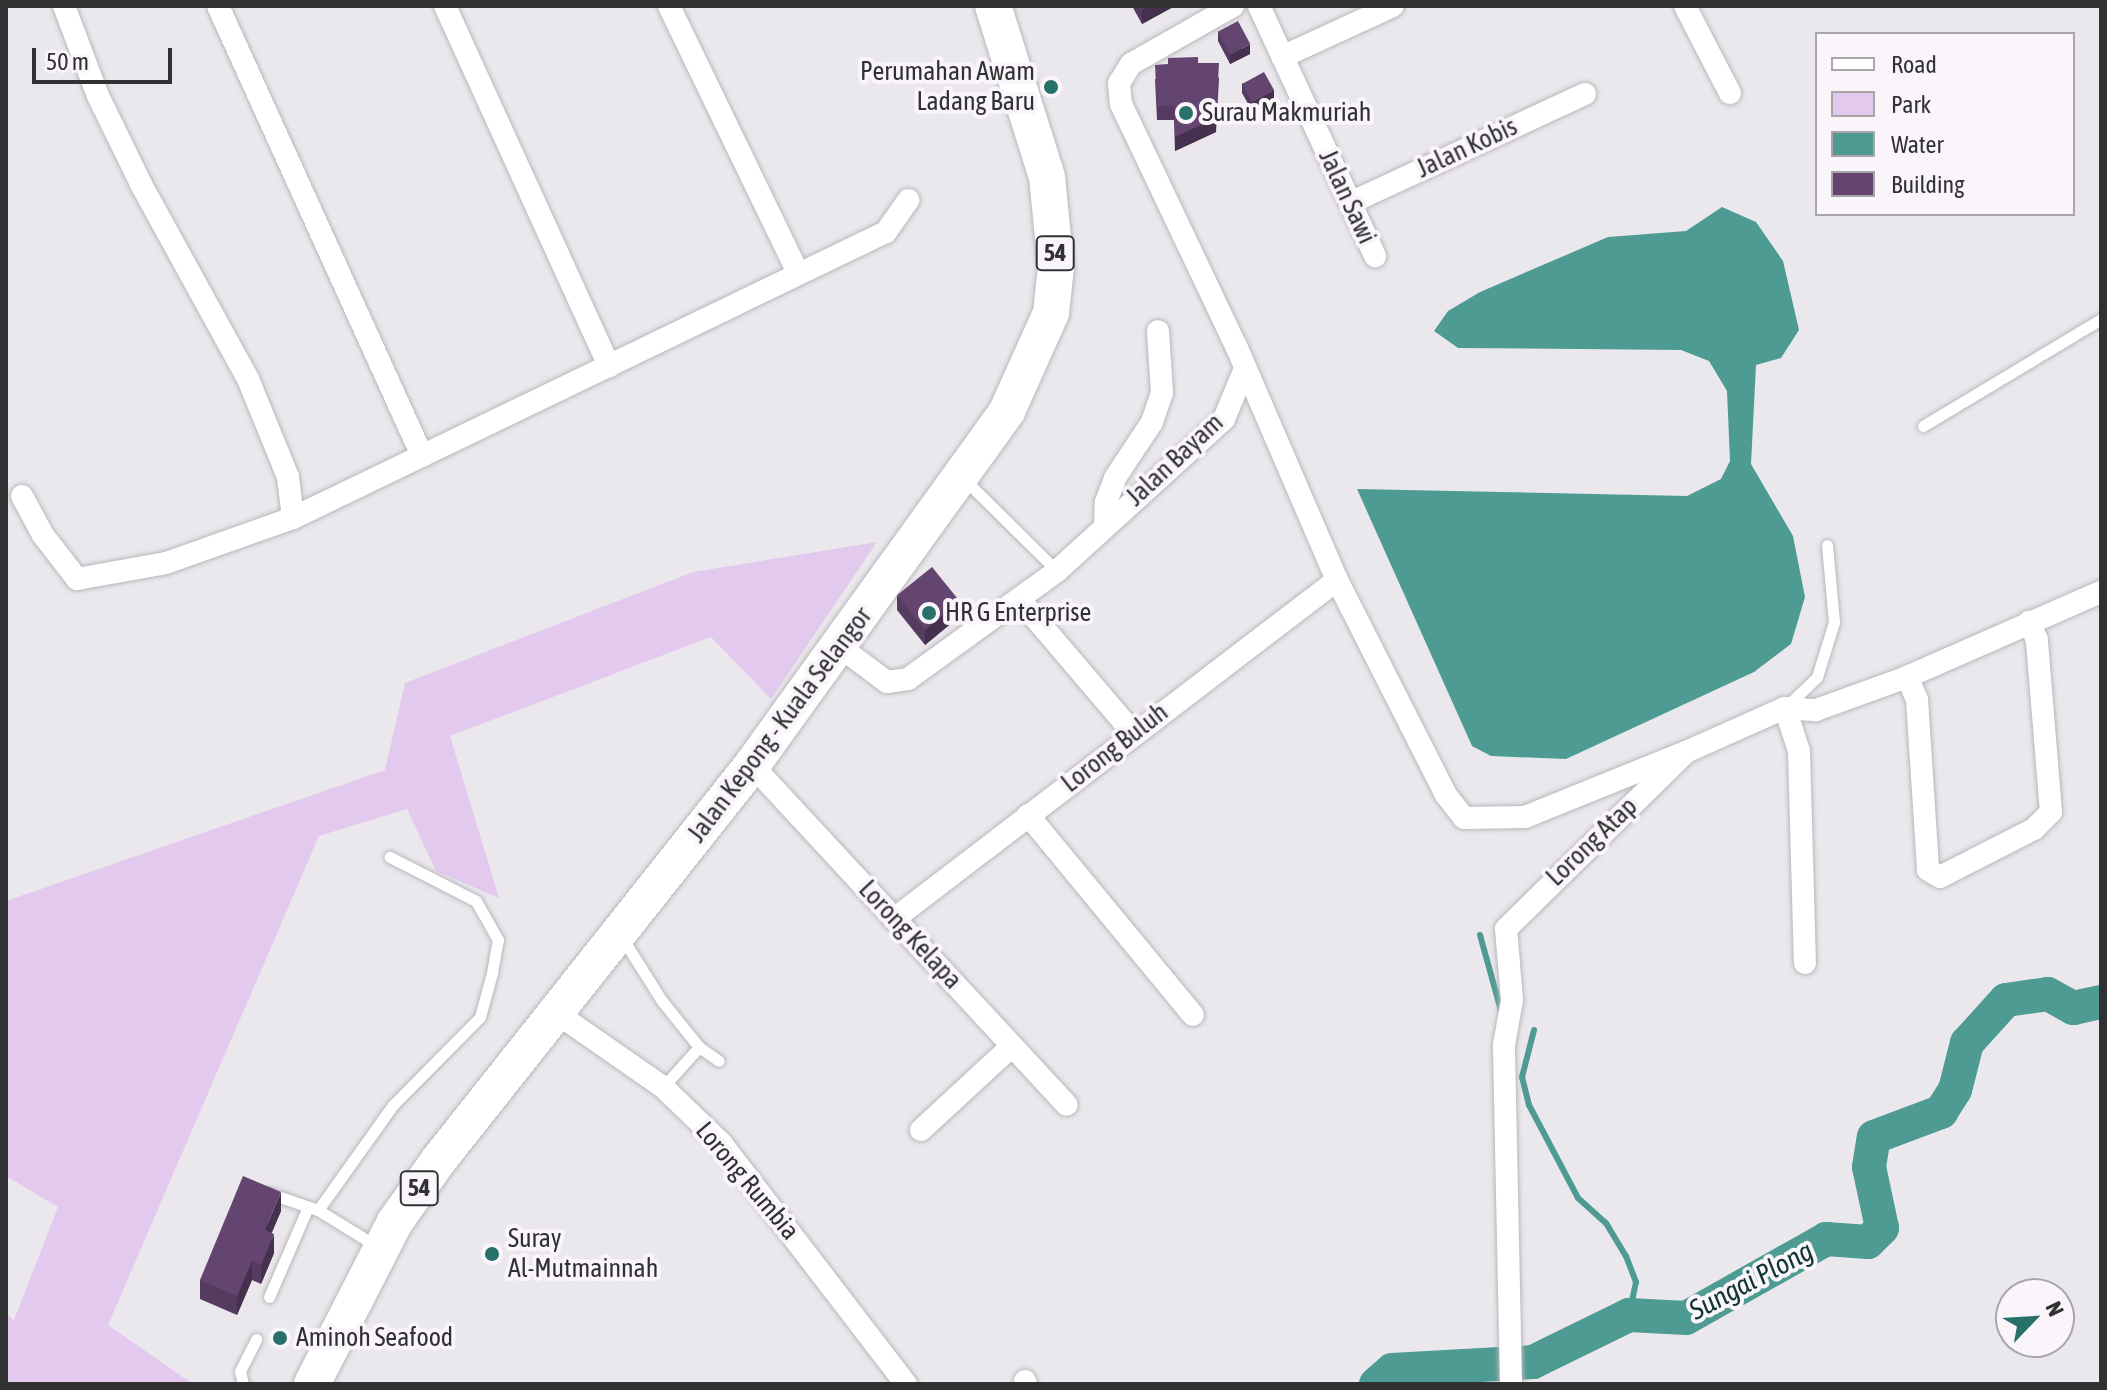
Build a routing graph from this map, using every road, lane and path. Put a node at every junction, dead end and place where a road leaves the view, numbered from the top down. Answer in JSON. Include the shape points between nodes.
{"nodes":[{"id":1,"x":64,"y":6,"type":"edge"},
{"id":2,"x":218,"y":6,"type":"edge"},
{"id":3,"x":445,"y":6,"type":"edge"},
{"id":4,"x":669,"y":6,"type":"edge"},
{"id":5,"x":1233,"y":6,"type":"edge"},
{"id":6,"x":1259,"y":6,"type":"edge"},
{"id":7,"x":1393,"y":6,"type":"edge"},
{"id":8,"x":1685,"y":6,"type":"edge"},
{"id":9,"x":1000,"y":8,"type":"edge"},
{"id":10,"x":1282,"y":57,"type":"junction"},
{"id":11,"x":1730,"y":93,"type":"dead end"},
{"id":12,"x":1585,"y":94,"type":"dead end"},
{"id":13,"x":908,"y":200,"type":"dead end"},
{"id":14,"x":1350,"y":203,"type":"junction"},
{"id":15,"x":1375,"y":256,"type":"dead end"},
{"id":16,"x":798,"y":273,"type":"junction"},
{"id":17,"x":2101,"y":319,"type":"edge"},
{"id":18,"x":1158,"y":331,"type":"dead end"},
{"id":19,"x":609,"y":366,"type":"junction"},
{"id":20,"x":1244,"y":371,"type":"junction"},
{"id":21,"x":1923,"y":426,"type":"dead end"},
{"id":22,"x":422,"y":456,"type":"junction"},
{"id":23,"x":962,"y":478,"type":"junction"},
{"id":24,"x":22,"y":496,"type":"dead end"},
{"id":25,"x":293,"y":518,"type":"junction"},
{"id":26,"x":1105,"y":525,"type":"junction"},
{"id":27,"x":1827,"y":545,"type":"dead end"},
{"id":28,"x":1057,"y":571,"type":"junction"},
{"id":29,"x":1337,"y":580,"type":"junction"},
{"id":30,"x":2101,"y":592,"type":"edge"},
{"id":31,"x":1019,"y":599,"type":"junction"},
{"id":32,"x":2029,"y":622,"type":"junction"},
{"id":33,"x":840,"y":647,"type":"junction"},
{"id":34,"x":1907,"y":677,"type":"junction"},
{"id":35,"x":1785,"y":708,"type":"junction"},
{"id":36,"x":1133,"y":733,"type":"junction"},
{"id":37,"x":1686,"y":752,"type":"junction"},
{"id":38,"x":752,"y":765,"type":"junction"},
{"id":39,"x":1028,"y":815,"type":"junction"},
{"id":40,"x":390,"y":857,"type":"dead end"},
{"id":41,"x":894,"y":919,"type":"junction"},
{"id":42,"x":619,"y":932,"type":"junction"},
{"id":43,"x":1805,"y":963,"type":"dead end"},
{"id":44,"x":555,"y":1012,"type":"junction"},
{"id":45,"x":1193,"y":1015,"type":"dead end"},
{"id":46,"x":1012,"y":1046,"type":"junction"},
{"id":47,"x":699,"y":1047,"type":"junction"},
{"id":48,"x":719,"y":1061,"type":"dead end"},
{"id":49,"x":663,"y":1087,"type":"junction"},
{"id":50,"x":1067,"y":1105,"type":"dead end"},
{"id":51,"x":921,"y":1130,"type":"dead end"},
{"id":52,"x":264,"y":1192,"type":"edge"},
{"id":53,"x":313,"y":1208,"type":"junction"},
{"id":54,"x":382,"y":1250,"type":"junction"},
{"id":55,"x":269,"y":1297,"type":"dead end"},
{"id":56,"x":256,"y":1339,"type":"dead end"},
{"id":57,"x":1511,"y":1381,"type":"edge"},
{"id":58,"x":243,"y":1384,"type":"edge"},
{"id":59,"x":312,"y":1384,"type":"edge"},
{"id":60,"x":906,"y":1384,"type":"edge"}],
"edges":[{"from":1,"to":25,"type":"street","via":[[129,159],[248,379],[288,477]]},
{"from":2,"to":22,"type":"street"},
{"from":3,"to":19,"type":"street"},
{"from":4,"to":16,"type":"street"},
{"from":5,"to":20,"type":"street","via":[[1131,64],[1119,83],[1121,104]]},
{"from":6,"to":10,"type":"street","name":"Jalan Sawi"},
{"from":7,"to":10,"type":"street"},
{"from":8,"to":11,"type":"street"},
{"from":9,"to":23,"type":"highway","name":"Jalan Kepong - Kuala Selangor","number":"54","via":[[1047,177],[1056,267],[1051,313],[1036,347],[1007,411]]},
{"from":10,"to":14,"type":"street","name":"Jalan Sawi"},
{"from":12,"to":14,"type":"street","name":"Jalan Kobis"},
{"from":13,"to":16,"type":"street","via":[[886,232]]},
{"from":14,"to":15,"type":"street","name":"Jalan Sawi"},
{"from":16,"to":19,"type":"street"},
{"from":17,"to":21,"type":"lane"},
{"from":18,"to":26,"type":"street","via":[[1162,393],[1152,422],[1115,478]]},
{"from":19,"to":22,"type":"street"},
{"from":20,"to":26,"type":"street","name":"Jalan Bayam","via":[[1224,419]]},
{"from":20,"to":29,"type":"street"},
{"from":22,"to":25,"type":"street"},
{"from":23,"to":28,"type":"lane"},
{"from":23,"to":33,"type":"highway","name":"Jalan Kepong - Kuala Selangor","number":"54"},
{"from":24,"to":25,"type":"street","via":[[43,535],[77,579],[166,563]]},
{"from":26,"to":28,"type":"street","name":"Jalan Bayam"},
{"from":27,"to":35,"type":"lane","via":[[1834,622],[1817,677]]},
{"from":28,"to":31,"type":"street","name":"Jalan Bayam"},
{"from":29,"to":36,"type":"street","name":"Lorong Buluh"},
{"from":29,"to":37,"type":"street","via":[[1446,795],[1464,818],[1525,817]]},
{"from":30,"to":32,"type":"street","name":"Lorong Atap"},
{"from":31,"to":33,"type":"street","name":"Jalan Bayam","via":[[896,683],[876,676]]},
{"from":31,"to":36,"type":"street"},
{"from":32,"to":34,"type":"street","name":"Lorong Atap"},
{"from":32,"to":34,"type":"street","via":[[2037,640],[2051,812],[2034,829],[1940,877],[1928,870],[1917,699]]},
{"from":33,"to":38,"type":"highway","name":"Jalan Kepong - Kuala Selangor","number":"54"},
{"from":34,"to":35,"type":"street","name":"Lorong Atap","via":[[1816,710]]},
{"from":35,"to":37,"type":"street","name":"Lorong Atap"},
{"from":35,"to":43,"type":"street","via":[[1799,751]]},
{"from":36,"to":39,"type":"street","name":"Lorong Buluh"},
{"from":37,"to":57,"type":"street","name":"Lorong Atap","via":[[1506,929],[1512,1000],[1504,1045]]},
{"from":38,"to":41,"type":"street","name":"Lorong Kelapa"},
{"from":38,"to":42,"type":"highway","name":"Jalan Kepong - Kuala Selangor","number":"54"},
{"from":39,"to":41,"type":"street","name":"Lorong Buluh"},
{"from":39,"to":45,"type":"street"},
{"from":40,"to":53,"type":"lane","via":[[476,901],[498,940],[492,973],[480,1017],[393,1105]]},
{"from":41,"to":46,"type":"street","name":"Lorong Kelapa"},
{"from":42,"to":44,"type":"highway","name":"Jalan Kepong - Kuala Selangor","number":"54"},
{"from":42,"to":47,"type":"lane"},
{"from":44,"to":49,"type":"street","name":"Lorong Rumbia"},
{"from":44,"to":54,"type":"highway","name":"Jalan Kepong - Kuala Selangor","number":"54","via":[[438,1161]]},
{"from":46,"to":50,"type":"street","name":"Lorong Kelapa"},
{"from":46,"to":51,"type":"street"},
{"from":47,"to":48,"type":"lane"},
{"from":47,"to":49,"type":"lane"},
{"from":49,"to":60,"type":"street","name":"Lorong Rumbia","via":[[721,1143]]},
{"from":52,"to":53,"type":"lane"},
{"from":53,"to":54,"type":"lane"},
{"from":53,"to":55,"type":"lane"},
{"from":54,"to":59,"type":"highway","name":"Jalan Kepong - Kuala Selangor","number":"54"},
{"from":56,"to":58,"type":"lane","via":[[240,1371]]}]}
